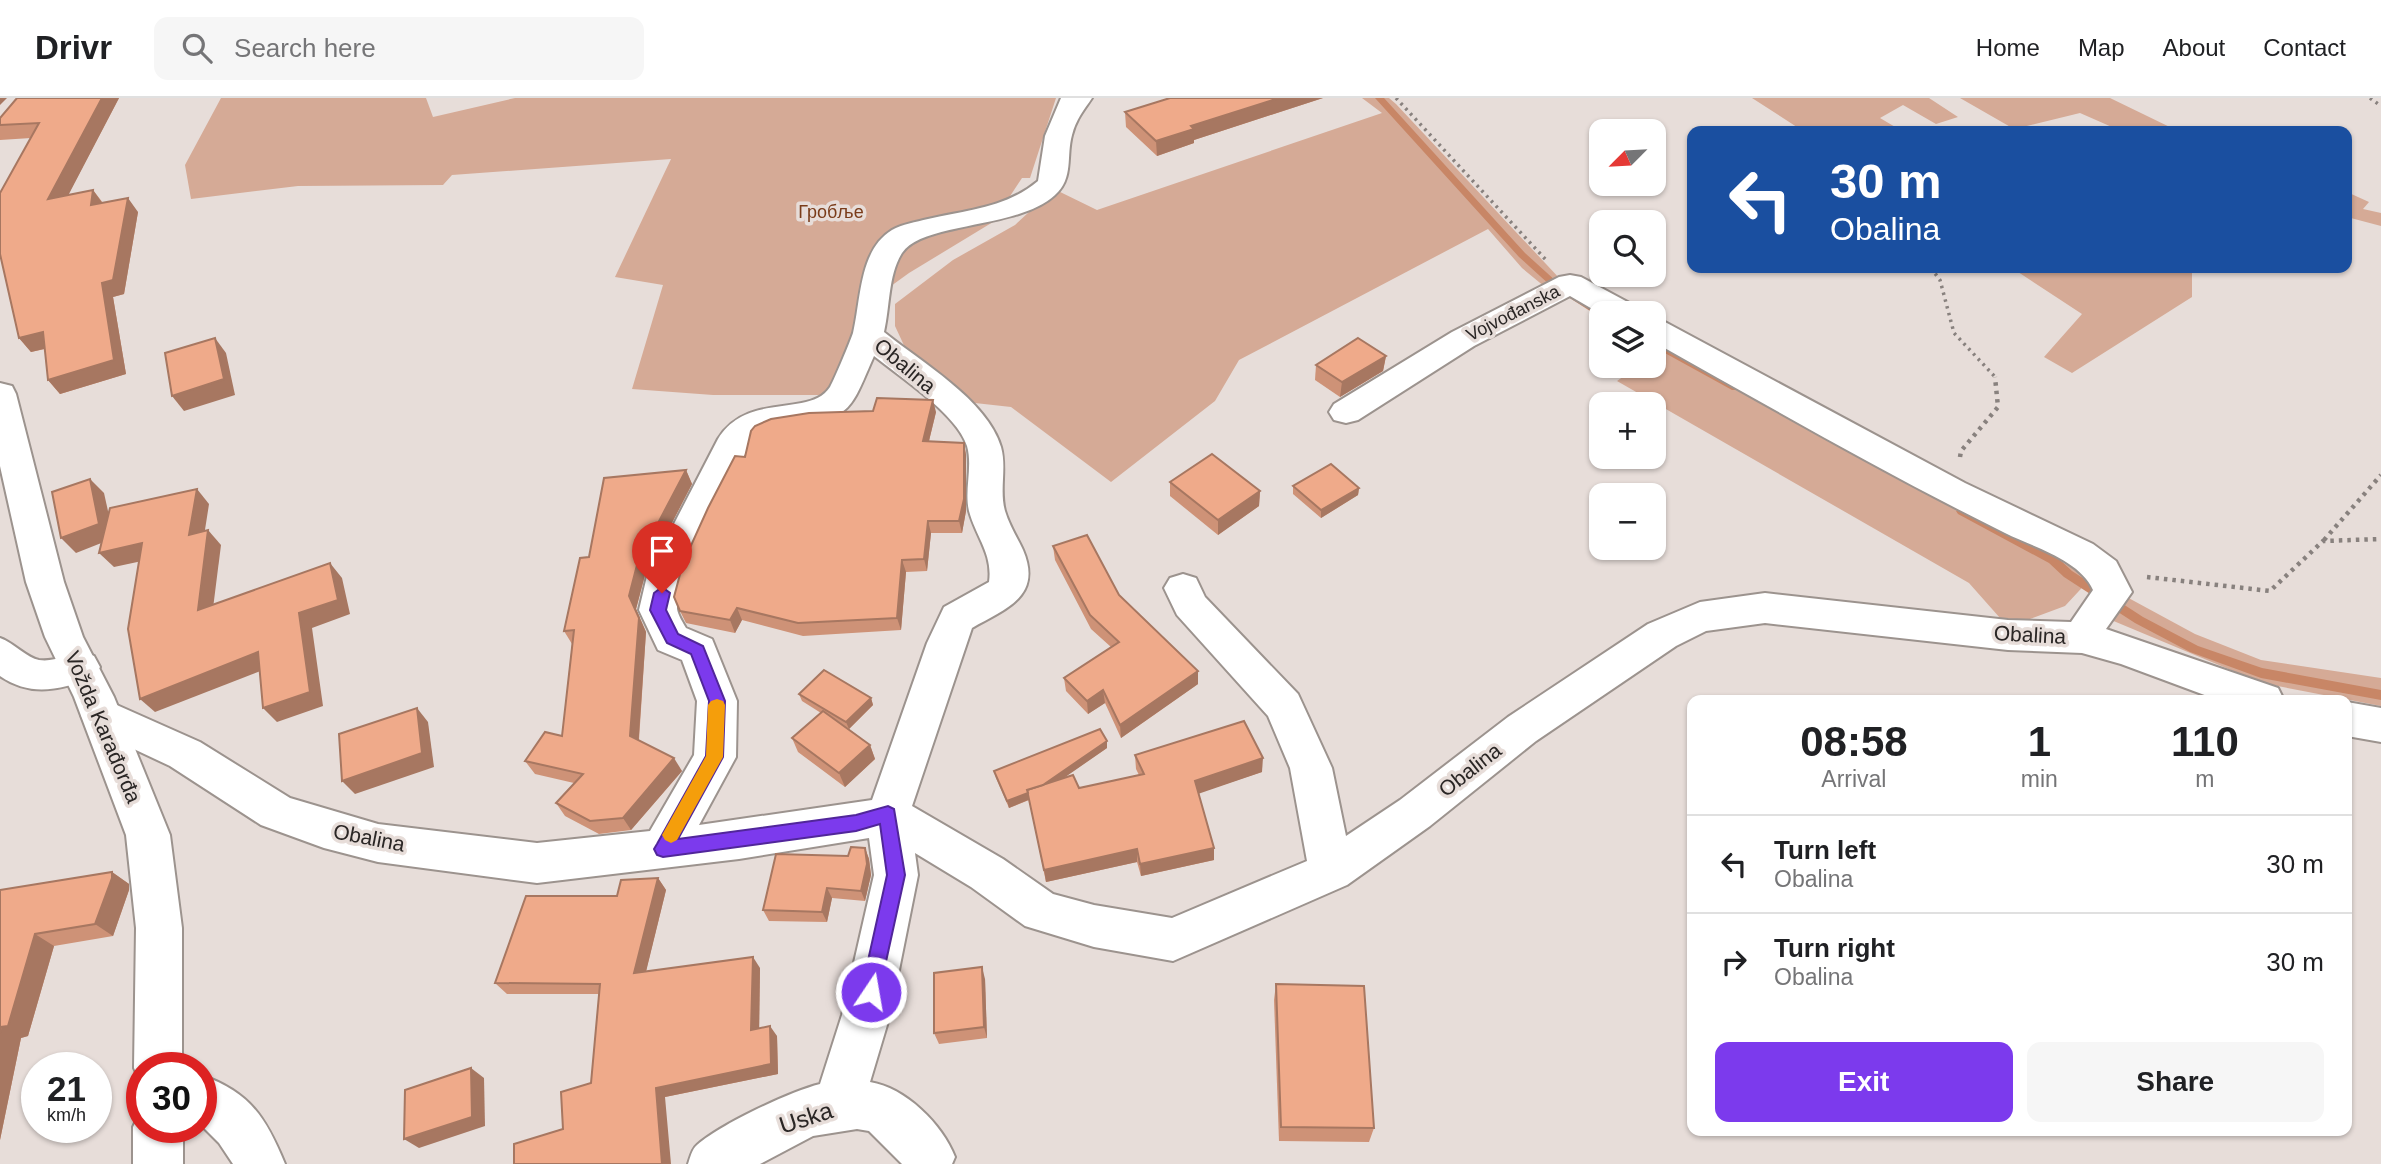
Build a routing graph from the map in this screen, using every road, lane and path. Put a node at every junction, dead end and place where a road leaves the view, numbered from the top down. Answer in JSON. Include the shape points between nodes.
{"nodes":[{"id":1,"x":1079,"y":98,"type":"edge"},
{"id":2,"x":1396,"y":98,"type":"edge"},
{"id":3,"x":2370,"y":98,"type":"edge"},
{"id":4,"x":2381,"y":106,"type":"edge"},
{"id":5,"x":1935,"y":273,"type":"edge"},
{"id":6,"x":1556,"y":290,"type":"junction"},
{"id":7,"x":1589,"y":301,"type":"edge"},
{"id":8,"x":868,"y":335,"type":"junction"},
{"id":9,"x":1666,"y":336,"type":"edge"},
{"id":10,"x":0,"y":394,"type":"edge"},
{"id":11,"x":1346,"y":412,"type":"dead end"},
{"id":12,"x":2381,"y":475,"type":"edge"},
{"id":13,"x":1953,"y":492,"type":"junction"},
{"id":14,"x":2381,"y":539,"type":"edge"},
{"id":15,"x":2323,"y":541,"type":"junction"},
{"id":16,"x":1182,"y":588,"type":"dead end"},
{"id":17,"x":2098,"y":605,"type":"junction"},
{"id":18,"x":0,"y":654,"type":"edge"},
{"id":19,"x":80,"y":667,"type":"junction"},
{"id":20,"x":2250,"y":695,"type":"edge"},
{"id":21,"x":101,"y":715,"type":"junction"},
{"id":22,"x":2352,"y":720,"type":"edge"},
{"id":23,"x":2381,"y":725,"type":"edge"},
{"id":24,"x":888,"y":814,"type":"junction"},
{"id":25,"x":663,"y":849,"type":"junction"},
{"id":26,"x":1331,"y":871,"type":"junction"},
{"id":27,"x":158,"y":1052,"type":"edge"},
{"id":28,"x":217,"y":1104,"type":"edge"},
{"id":29,"x":838,"y":1105,"type":"junction"},
{"id":30,"x":158,"y":1143,"type":"edge"},
{"id":31,"x":930,"y":1157,"type":"dead end"},
{"id":32,"x":158,"y":1164,"type":"edge"},
{"id":33,"x":260,"y":1164,"type":"edge"},
{"id":34,"x":713,"y":1164,"type":"edge"}],
"edges":[{"from":1,"to":8,"type":"street","via":[[1072,101],[1057,139],[1050,185],[1034,202],[911,232],[892,244],[878,278]]},
{"from":2,"to":6,"type":"path","name":"Vojvođanska","via":[[1517,231]]},
{"from":3,"to":4,"type":"path"},
{"from":5,"to":13,"type":"path","via":[[1954,333],[1997,379],[1998,407],[1961,451]]},
{"from":6,"to":7,"type":"street"},
{"from":6,"to":11,"type":"street","name":"Vojvođanska","via":[[1463,339]]},
{"from":8,"to":24,"type":"street","name":"Obalina","via":[[970,419],[984,446],[987,512],[1006,546],[1011,568],[1007,590],[957,618]]},
{"from":8,"to":25,"type":"street","name":"Obalina","via":[[851,381],[833,404],[744,427],[666,576],[658,610],[672,639],[698,650],[717,701],[715,757]]},
{"from":9,"to":13,"type":"street"},
{"from":10,"to":19,"type":"street","name":"Vožda Karađorđa","via":[[44,582]]},
{"from":12,"to":15,"type":"path"},
{"from":13,"to":17,"type":"street","via":[[2080,554]]},
{"from":14,"to":15,"type":"path"},
{"from":15,"to":17,"type":"path","via":[[2270,591]]},
{"from":16,"to":26,"type":"street","via":[[1190,605],[1284,706],[1311,768]]},
{"from":17,"to":20,"type":"street","via":[[2127,650]]},
{"from":17,"to":26,"type":"street","name":"Obalina","via":[[2008,635],[1765,608],[1700,617],[1662,635],[1521,729],[1415,813]]},
{"from":18,"to":19,"type":"street","via":[[19,671],[45,677]]},
{"from":19,"to":21,"type":"street","name":"Vožda Karađorđa"},
{"from":21,"to":25,"type":"street","name":"Obalina","via":[[185,754],[276,811],[378,843],[537,863]]},
{"from":21,"to":27,"type":"street","name":"Vožda Karađorđa","via":[[148,835],[159,928]]},
{"from":22,"to":23,"type":"street"},
{"from":24,"to":25,"type":"street","name":"Obalina","via":[[856,823]]},
{"from":24,"to":26,"type":"street","name":"Obalina","via":[[1041,911],[1173,940]]},
{"from":24,"to":29,"type":"street","via":[[896,875],[866,1015]]},
{"from":28,"to":33,"type":"street","via":[[243,1132]]},
{"from":29,"to":31,"type":"street","name":"Uska","via":[[881,1109]]},
{"from":29,"to":34,"type":"street","name":"Uska","via":[[783,1121]]},
{"from":30,"to":32,"type":"street"}]}
